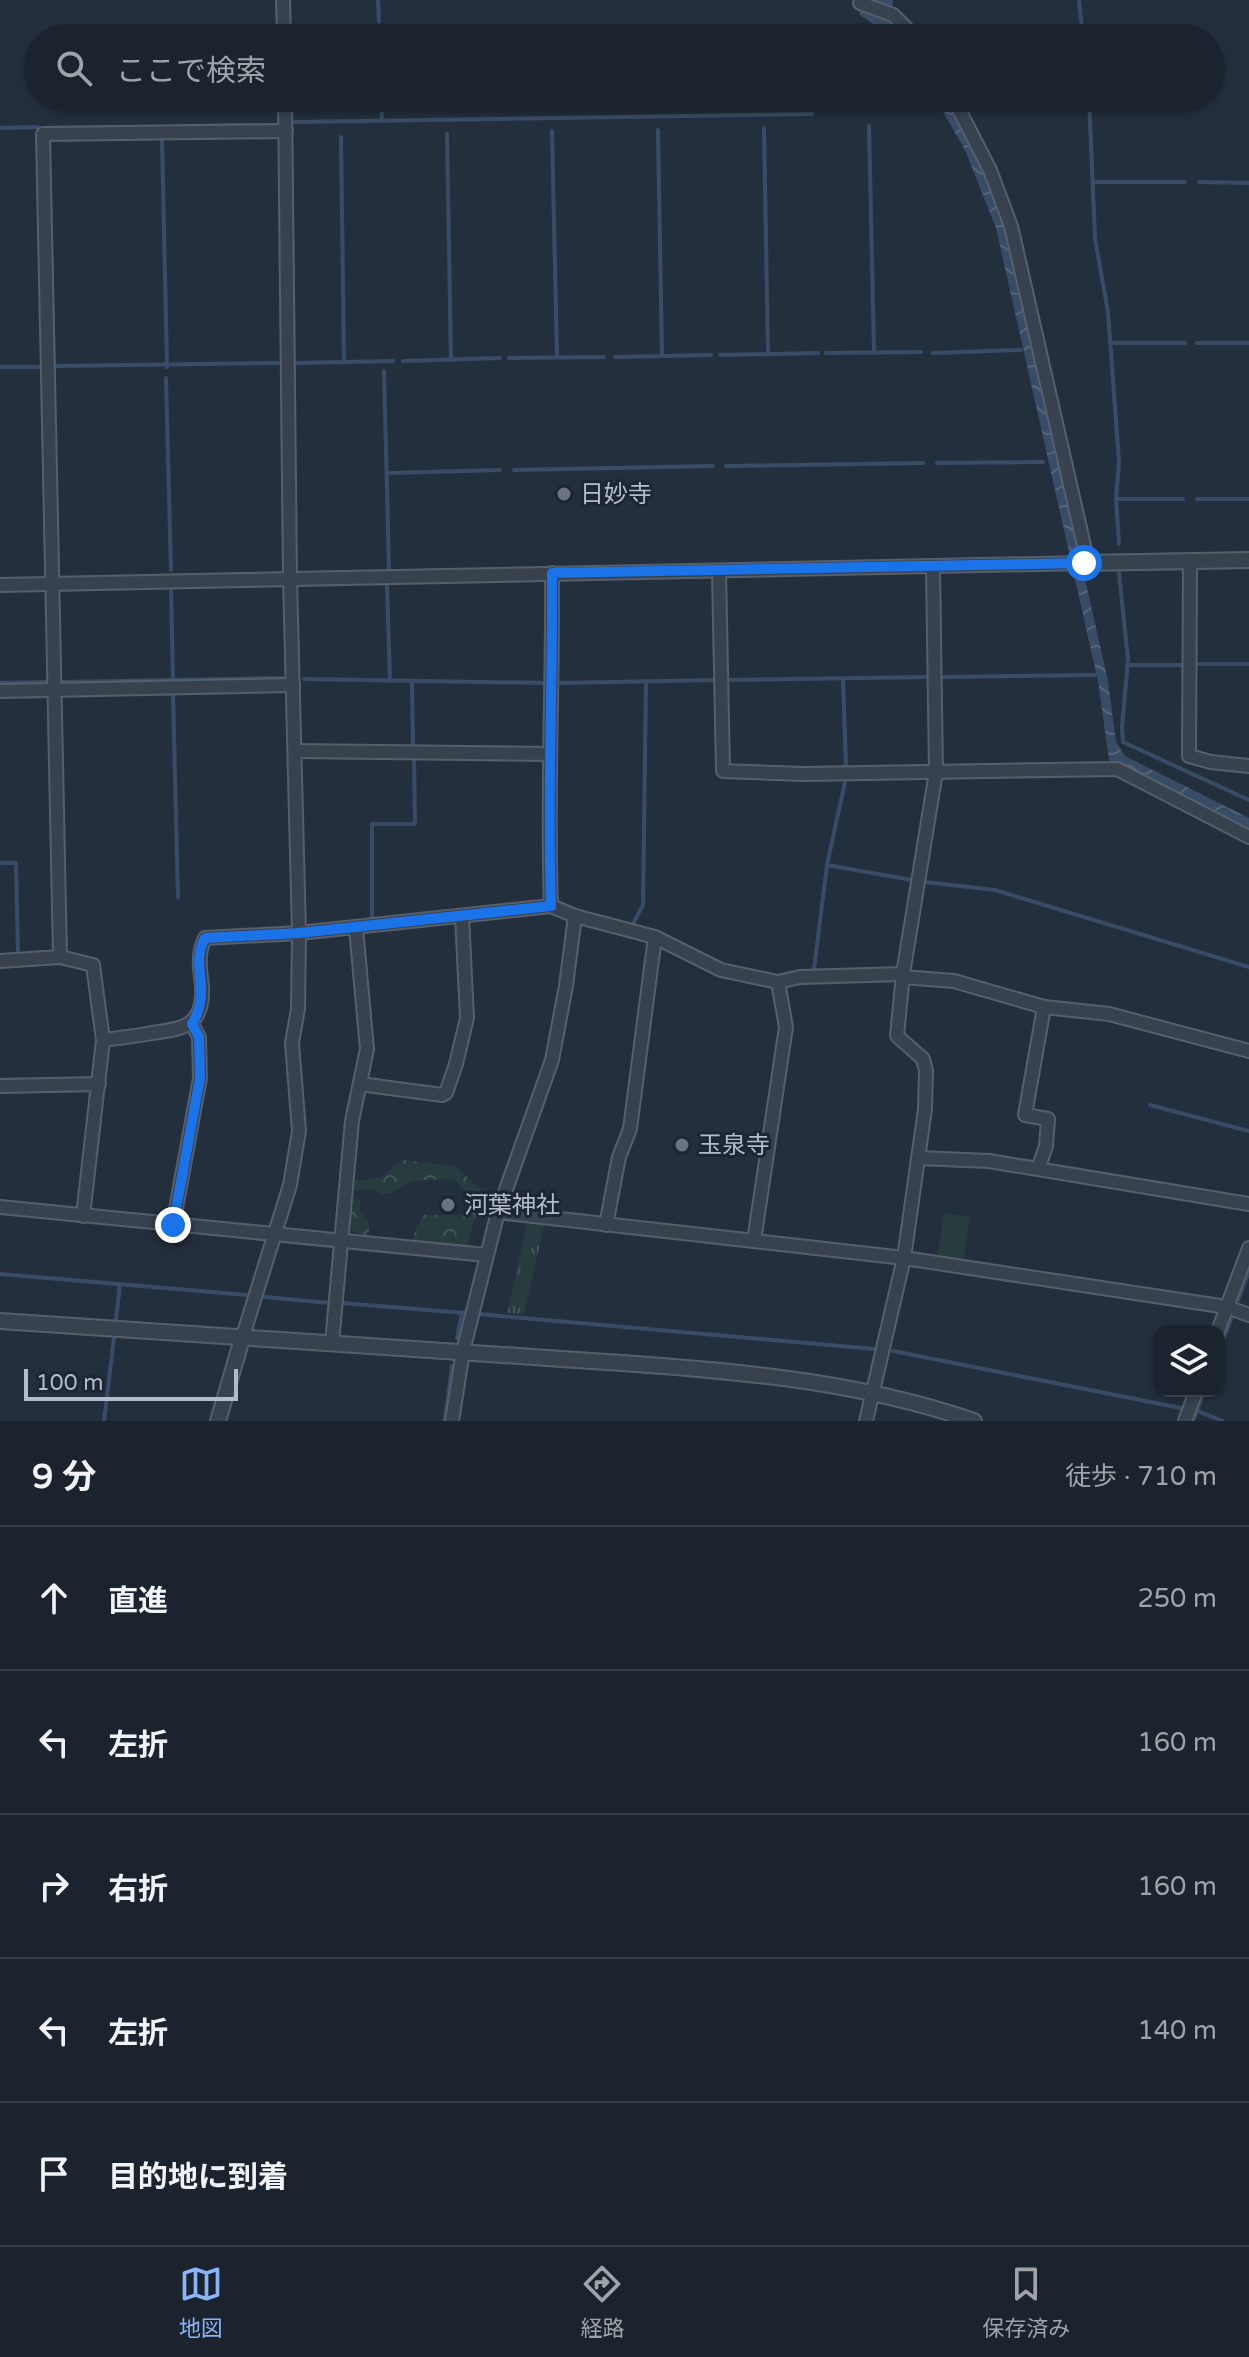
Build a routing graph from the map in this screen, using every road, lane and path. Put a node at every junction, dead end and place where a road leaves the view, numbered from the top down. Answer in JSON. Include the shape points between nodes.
{"nodes":[{"id":1,"x":283,"y":0,"type":"edge"},
{"id":2,"x":861,"y":4,"type":"dead end"},
{"id":3,"x":284,"y":24,"type":"edge"},
{"id":4,"x":902,"y":24,"type":"edge"},
{"id":5,"x":285,"y":112,"type":"edge"},
{"id":6,"x":960,"y":112,"type":"edge"},
{"id":7,"x":286,"y":131,"type":"junction"},
{"id":8,"x":1249,"y":560,"type":"edge"},
{"id":9,"x":1190,"y":561,"type":"junction"},
{"id":10,"x":1081,"y":563,"type":"junction"},
{"id":11,"x":933,"y":567,"type":"junction"},
{"id":12,"x":719,"y":571,"type":"junction"},
{"id":13,"x":552,"y":573,"type":"junction"},
{"id":14,"x":290,"y":579,"type":"junction"},
{"id":15,"x":52,"y":584,"type":"junction"},
{"id":16,"x":0,"y":585,"type":"edge"},
{"id":17,"x":293,"y":685,"type":"junction"},
{"id":18,"x":54,"y":690,"type":"junction"},
{"id":19,"x":0,"y":691,"type":"edge"},
{"id":20,"x":295,"y":751,"type":"junction"},
{"id":21,"x":549,"y":754,"type":"junction"},
{"id":22,"x":1249,"y":766,"type":"edge"},
{"id":23,"x":936,"y":772,"type":"junction"},
{"id":24,"x":1249,"y":837,"type":"edge"},
{"id":25,"x":551,"y":906,"type":"junction"},
{"id":26,"x":462,"y":916,"type":"junction"},
{"id":27,"x":575,"y":916,"type":"junction"},
{"id":28,"x":356,"y":928,"type":"junction"},
{"id":29,"x":299,"y":933,"type":"junction"},
{"id":30,"x":655,"y":937,"type":"junction"},
{"id":31,"x":60,"y":957,"type":"junction"},
{"id":32,"x":0,"y":961,"type":"edge"},
{"id":33,"x":903,"y":976,"type":"junction"},
{"id":34,"x":778,"y":982,"type":"junction"},
{"id":35,"x":1044,"y":1007,"type":"junction"},
{"id":36,"x":192,"y":1024,"type":"junction"},
{"id":37,"x":103,"y":1040,"type":"junction"},
{"id":38,"x":1249,"y":1051,"type":"edge"},
{"id":39,"x":99,"y":1084,"type":"junction"},
{"id":40,"x":360,"y":1084,"type":"junction"},
{"id":41,"x":0,"y":1086,"type":"edge"},
{"id":42,"x":918,"y":1158,"type":"junction"},
{"id":43,"x":1038,"y":1169,"type":"junction"},
{"id":44,"x":1249,"y":1204,"type":"edge"},
{"id":45,"x":0,"y":1207,"type":"edge"},
{"id":46,"x":498,"y":1212,"type":"junction"},
{"id":47,"x":83,"y":1216,"type":"junction"},
{"id":48,"x":173,"y":1225,"type":"junction"},
{"id":49,"x":606,"y":1225,"type":"junction"},
{"id":50,"x":275,"y":1235,"type":"junction"},
{"id":51,"x":342,"y":1241,"type":"junction"},
{"id":52,"x":754,"y":1241,"type":"junction"},
{"id":53,"x":1249,"y":1248,"type":"edge"},
{"id":54,"x":486,"y":1255,"type":"junction"},
{"id":55,"x":904,"y":1258,"type":"junction"},
{"id":56,"x":1227,"y":1307,"type":"junction"},
{"id":57,"x":1249,"y":1315,"type":"edge"},
{"id":58,"x":0,"y":1321,"type":"edge"},
{"id":59,"x":1220,"y":1325,"type":"edge"},
{"id":60,"x":242,"y":1339,"type":"junction"},
{"id":61,"x":332,"y":1343,"type":"junction"},
{"id":62,"x":463,"y":1351,"type":"junction"},
{"id":63,"x":874,"y":1392,"type":"junction"},
{"id":64,"x":1194,"y":1397,"type":"edge"},
{"id":65,"x":218,"y":1421,"type":"edge"},
{"id":66,"x":452,"y":1421,"type":"edge"},
{"id":67,"x":866,"y":1421,"type":"edge"},
{"id":68,"x":974,"y":1421,"type":"edge"},
{"id":69,"x":1185,"y":1421,"type":"edge"}],
"edges":[{"from":1,"to":3,"type":"street"},
{"from":2,"to":4,"type":"street","via":[[893,15]]},
{"from":5,"to":7,"type":"street"},
{"from":6,"to":10,"type":"street","via":[[1011,226]]},
{"from":7,"to":14,"type":"street"},
{"from":7,"to":15,"type":"street","via":[[43,134]]},
{"from":8,"to":9,"type":"street"},
{"from":9,"to":10,"type":"street"},
{"from":9,"to":22,"type":"street","via":[[1189,756]]},
{"from":10,"to":11,"type":"street"},
{"from":11,"to":12,"type":"street"},
{"from":11,"to":23,"type":"street"},
{"from":12,"to":13,"type":"street"},
{"from":12,"to":23,"type":"street","via":[[723,771]]},
{"from":13,"to":14,"type":"street"},
{"from":13,"to":21,"type":"street"},
{"from":14,"to":15,"type":"street"},
{"from":14,"to":17,"type":"street"},
{"from":15,"to":16,"type":"street"},
{"from":15,"to":18,"type":"street"},
{"from":17,"to":18,"type":"street"},
{"from":17,"to":20,"type":"street"},
{"from":18,"to":19,"type":"street"},
{"from":18,"to":31,"type":"street"},
{"from":20,"to":21,"type":"street"},
{"from":20,"to":29,"type":"street"},
{"from":21,"to":25,"type":"street"},
{"from":23,"to":24,"type":"street","via":[[1117,769]]},
{"from":23,"to":33,"type":"street"},
{"from":25,"to":26,"type":"street"},
{"from":25,"to":27,"type":"street"},
{"from":26,"to":28,"type":"street"},
{"from":26,"to":40,"type":"street","via":[[467,1018],[446,1093]]},
{"from":27,"to":30,"type":"street"},
{"from":27,"to":46,"type":"street","via":[[552,1060]]},
{"from":28,"to":29,"type":"street"},
{"from":28,"to":40,"type":"street","via":[[367,1049]]},
{"from":29,"to":36,"type":"street","via":[[205,938],[199,949],[203,999]]},
{"from":29,"to":50,"type":"street","via":[[292,1043],[299,1131]]},
{"from":30,"to":34,"type":"street","via":[[721,970]]},
{"from":30,"to":49,"type":"street","via":[[630,1129]]},
{"from":31,"to":32,"type":"street"},
{"from":31,"to":37,"type":"street","via":[[93,965]]},
{"from":33,"to":34,"type":"street"},
{"from":33,"to":35,"type":"street","via":[[954,981]]},
{"from":33,"to":42,"type":"street","via":[[897,1036],[923,1059],[926,1071]]},
{"from":34,"to":52,"type":"street","via":[[786,1027]]},
{"from":35,"to":38,"type":"street","via":[[1109,1014]]},
{"from":35,"to":43,"type":"street","via":[[1025,1115],[1048,1119]]},
{"from":36,"to":37,"type":"street"},
{"from":36,"to":48,"type":"street","via":[[199,1037],[200,1078]]},
{"from":37,"to":39,"type":"street"},
{"from":39,"to":41,"type":"street"},
{"from":39,"to":47,"type":"street"},
{"from":40,"to":51,"type":"street"},
{"from":42,"to":43,"type":"street"},
{"from":42,"to":55,"type":"street"},
{"from":43,"to":44,"type":"street"},
{"from":45,"to":47,"type":"street"},
{"from":46,"to":49,"type":"street"},
{"from":46,"to":54,"type":"street"},
{"from":47,"to":48,"type":"street"},
{"from":48,"to":50,"type":"street"},
{"from":49,"to":52,"type":"street"},
{"from":50,"to":51,"type":"street"},
{"from":50,"to":60,"type":"street"},
{"from":51,"to":54,"type":"street"},
{"from":51,"to":61,"type":"street"},
{"from":52,"to":55,"type":"street"},
{"from":53,"to":56,"type":"street"},
{"from":54,"to":62,"type":"street"},
{"from":55,"to":56,"type":"street"},
{"from":55,"to":63,"type":"street"},
{"from":56,"to":57,"type":"street"},
{"from":56,"to":59,"type":"street"},
{"from":58,"to":60,"type":"street"},
{"from":60,"to":61,"type":"street"},
{"from":60,"to":65,"type":"street"},
{"from":61,"to":62,"type":"street"},
{"from":62,"to":63,"type":"street","via":[[773,1375]]},
{"from":62,"to":66,"type":"street"},
{"from":63,"to":67,"type":"street"},
{"from":63,"to":68,"type":"street"},
{"from":64,"to":69,"type":"street"}]}
